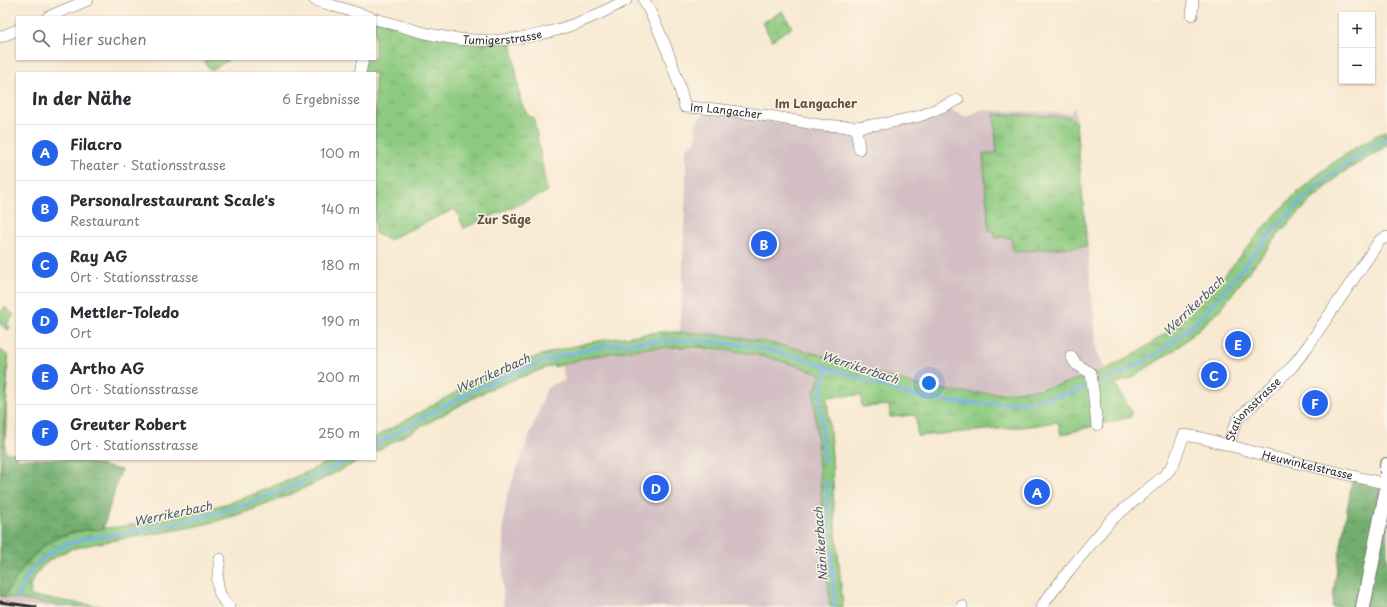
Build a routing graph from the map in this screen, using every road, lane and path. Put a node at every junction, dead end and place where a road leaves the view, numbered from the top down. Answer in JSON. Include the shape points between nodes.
{"nodes":[{"id":1,"x":88,"y":0,"type":"edge"},
{"id":2,"x":315,"y":0,"type":"edge"},
{"id":3,"x":626,"y":0,"type":"edge"},
{"id":4,"x":644,"y":0,"type":"edge"},
{"id":5,"x":1193,"y":0,"type":"edge"},
{"id":6,"x":1192,"y":15,"type":"dead end"},
{"id":7,"x":50,"y":16,"type":"edge"},
{"id":8,"x":367,"y":16,"type":"edge"},
{"id":9,"x":376,"y":18,"type":"edge"},
{"id":10,"x":16,"y":30,"type":"edge"},
{"id":11,"x":0,"y":37,"type":"edge"},
{"id":12,"x":363,"y":60,"type":"edge"},
{"id":13,"x":360,"y":72,"type":"edge"},
{"id":14,"x":958,"y":100,"type":"dead end"},
{"id":15,"x":856,"y":127,"type":"junction"},
{"id":16,"x":858,"y":149,"type":"dead end"},
{"id":17,"x":1387,"y":237,"type":"edge"},
{"id":18,"x":1071,"y":356,"type":"dead end"},
{"id":19,"x":1097,"y":425,"type":"dead end"},
{"id":20,"x":1229,"y":445,"type":"junction"},
{"id":21,"x":1387,"y":465,"type":"edge"},
{"id":22,"x":1387,"y":476,"type":"edge"},
{"id":23,"x":1387,"y":484,"type":"edge"},
{"id":24,"x":1387,"y":488,"type":"edge"},
{"id":25,"x":220,"y":559,"type":"dead end"},
{"id":26,"x":229,"y":607,"type":"edge"},
{"id":27,"x":1041,"y":607,"type":"edge"},
{"id":28,"x":1363,"y":607,"type":"edge"}],
"edges":[{"from":1,"to":7,"type":"street"},
{"from":2,"to":8,"type":"street"},
{"from":3,"to":9,"type":"street","name":"Tumigerstrasse","via":[[577,24],[511,40],[439,36]]},
{"from":4,"to":15,"type":"street","name":"Im Langacher","via":[[670,54],[685,107],[769,116],[820,125]]},
{"from":5,"to":6,"type":"street"},
{"from":10,"to":11,"type":"street"},
{"from":12,"to":13,"type":"street"},
{"from":14,"to":15,"type":"street","name":"Im Langacher","via":[[920,116]]},
{"from":15,"to":16,"type":"street"},
{"from":17,"to":20,"type":"street","name":"Stationsstrasse","via":[[1380,240],[1292,367],[1238,419]]},
{"from":18,"to":19,"type":"street","via":[[1076,364],[1091,373]]},
{"from":20,"to":23,"type":"street","name":"Heuwinkelstrasse"},
{"from":20,"to":27,"type":"street","name":"Stationsstrasse","via":[[1184,435],[1173,465],[1165,475],[1111,520]]},
{"from":21,"to":22,"type":"street"},
{"from":24,"to":28,"type":"street"},
{"from":25,"to":26,"type":"street","via":[[216,581],[223,600]]}]}
